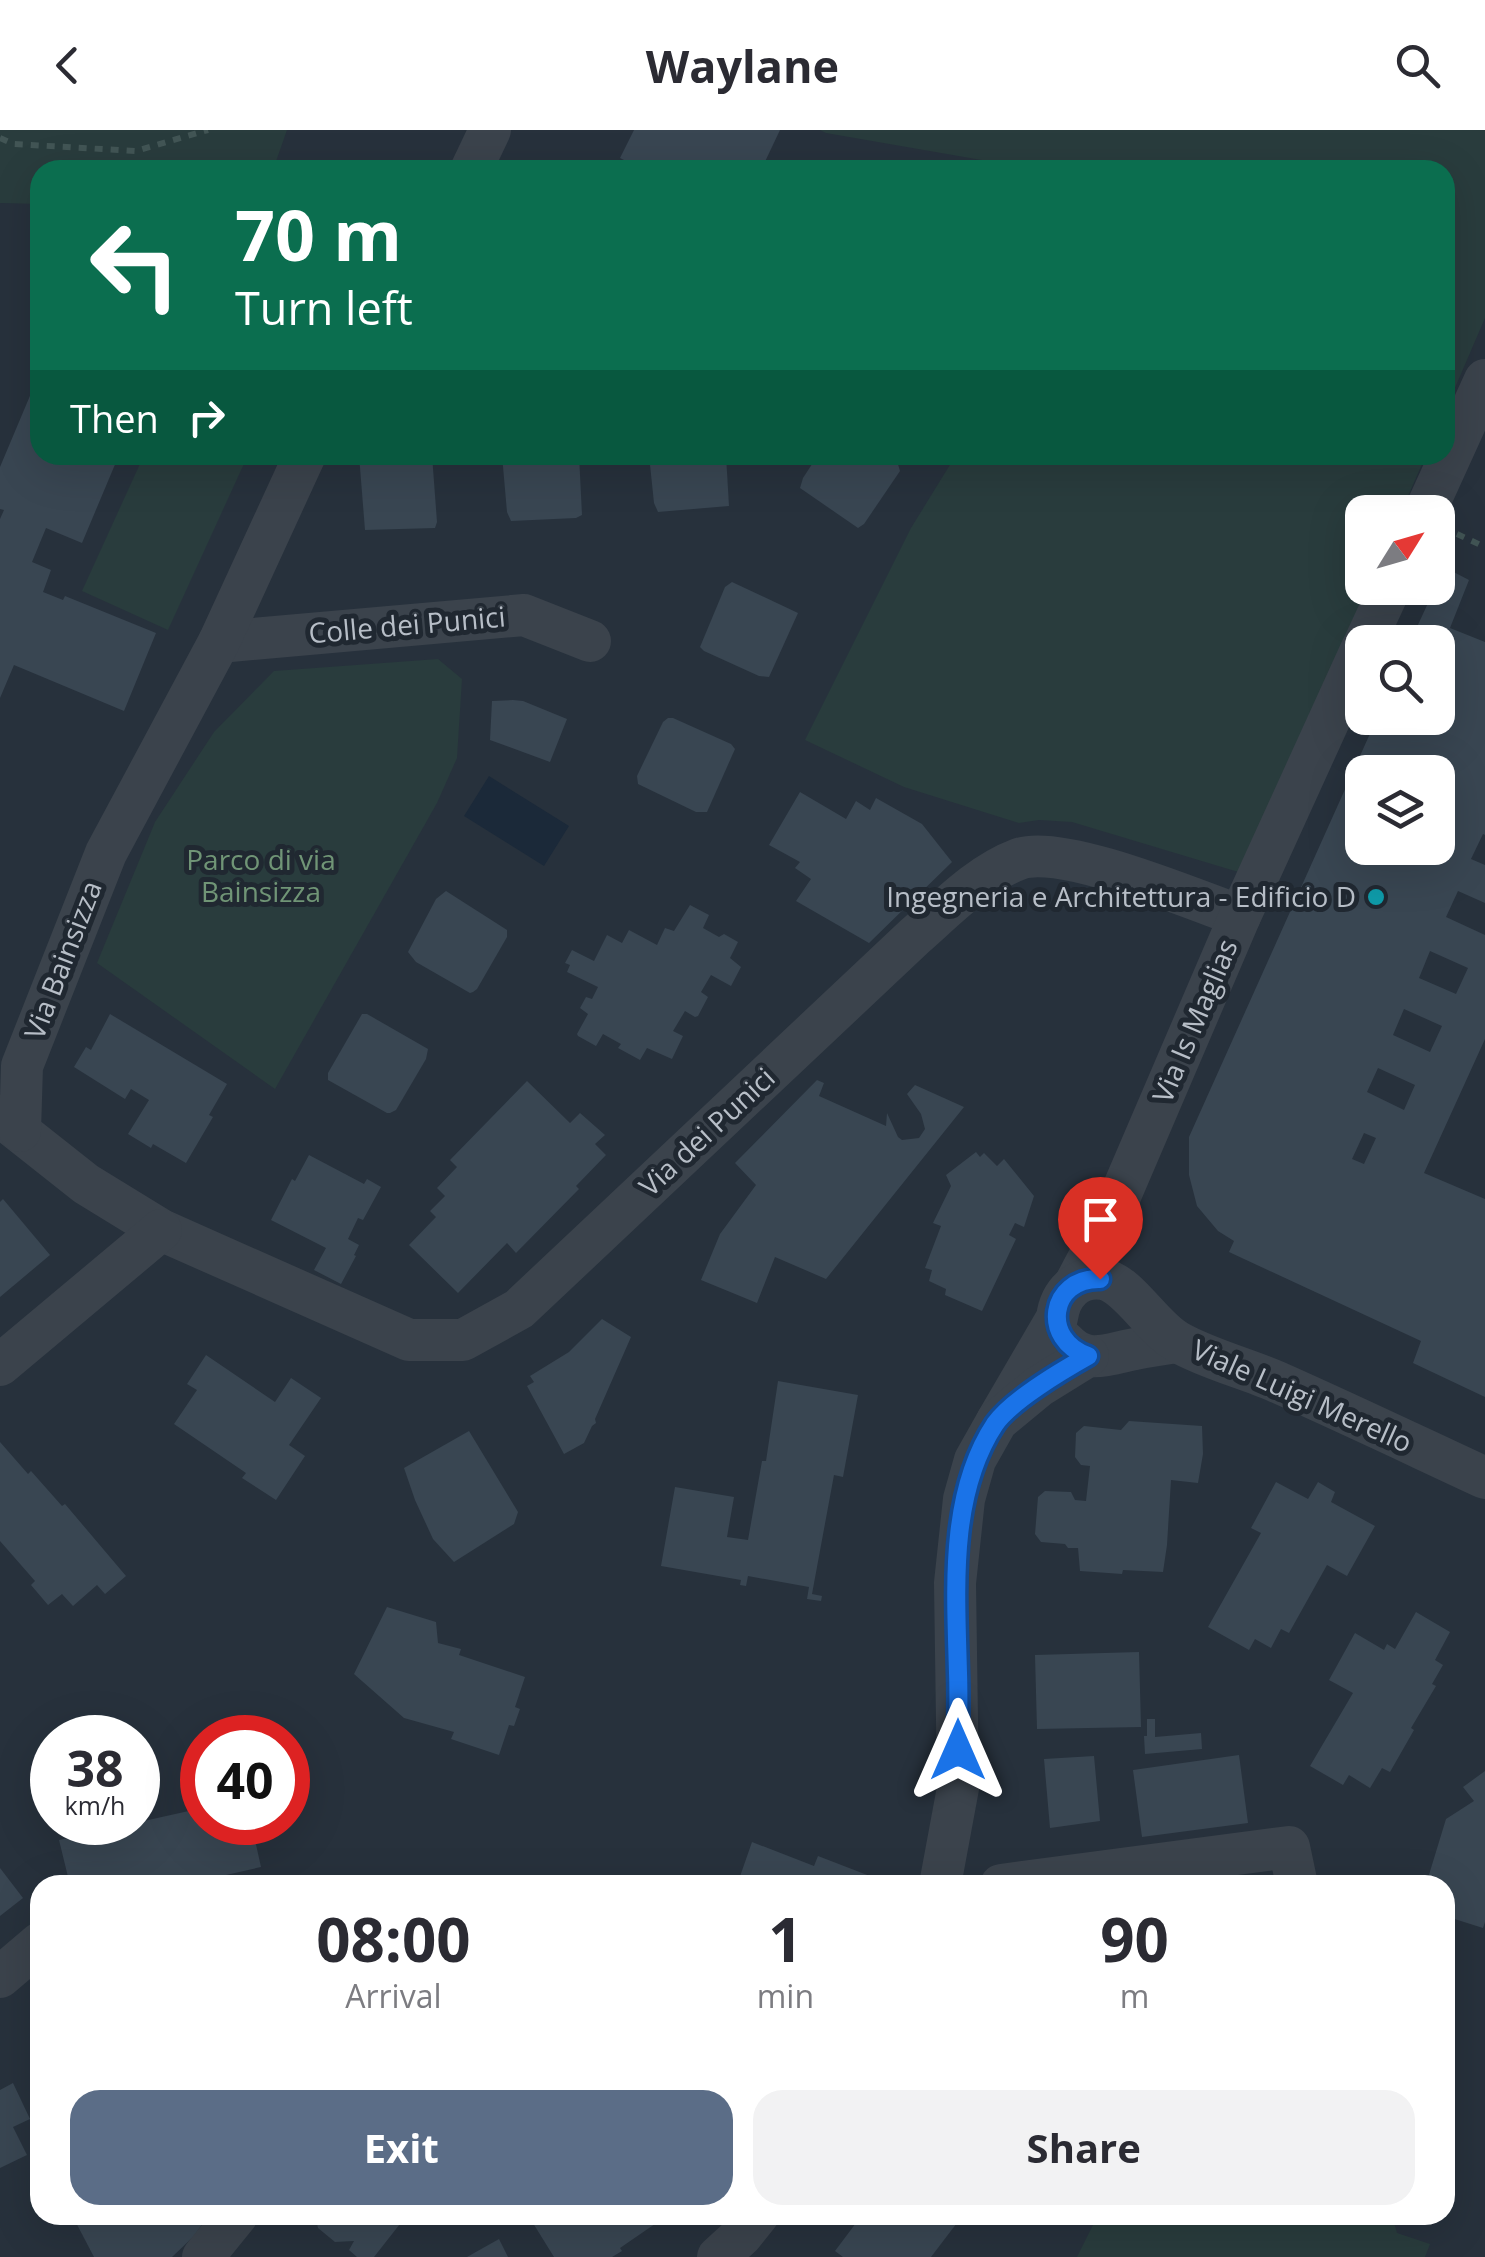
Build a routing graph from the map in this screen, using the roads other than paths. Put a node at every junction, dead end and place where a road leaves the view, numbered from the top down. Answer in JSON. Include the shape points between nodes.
{"nodes":[{"id":1,"x":490,"y":130,"type":"edge"},
{"id":2,"x":476,"y":160,"type":"edge"},
{"id":3,"x":1485,"y":380,"type":"edge"},
{"id":4,"x":1455,"y":445,"type":"edge"},
{"id":5,"x":300,"y":465,"type":"edge"},
{"id":6,"x":1446,"y":465,"type":"edge"},
{"id":7,"x":1432,"y":495,"type":"edge"},
{"id":8,"x":590,"y":641,"type":"dead end"},
{"id":9,"x":218,"y":642,"type":"junction"},
{"id":10,"x":1345,"y":687,"type":"edge"},
{"id":11,"x":1240,"y":916,"type":"junction"},
{"id":12,"x":10,"y":1123,"type":"edge"},
{"id":13,"x":1114,"y":1210,"type":"junction"},
{"id":14,"x":160,"y":1230,"type":"junction"},
{"id":15,"x":1126,"y":1293,"type":"junction"},
{"id":16,"x":1066,"y":1301,"type":"junction"},
{"id":17,"x":1177,"y":1342,"type":"junction"},
{"id":18,"x":1101,"y":1354,"type":"junction"},
{"id":19,"x":0,"y":1365,"type":"edge"},
{"id":20,"x":997,"y":1421,"type":"junction"},
{"id":21,"x":1485,"y":1478,"type":"edge"},
{"id":22,"x":942,"y":1875,"type":"edge"},
{"id":23,"x":1077,"y":1875,"type":"edge"},
{"id":24,"x":1295,"y":1875,"type":"edge"},
{"id":25,"x":30,"y":1951,"type":"edge"},
{"id":26,"x":0,"y":1976,"type":"edge"},
{"id":27,"x":229,"y":2225,"type":"edge"},
{"id":28,"x":750,"y":2225,"type":"edge"},
{"id":29,"x":202,"y":2257,"type":"edge"},
{"id":30,"x":718,"y":2257,"type":"edge"}],
"edges":[{"from":1,"to":2,"type":"street"},
{"from":3,"to":4,"type":"street"},
{"from":5,"to":9,"type":"street","name":"Via Bainsizza"},
{"from":6,"to":7,"type":"street"},
{"from":8,"to":9,"type":"street","name":"Colle dei Punici","via":[[524,615]]},
{"from":9,"to":12,"type":"street","name":"Via Bainsizza","via":[[99,868],[22,1066]]},
{"from":10,"to":11,"type":"street","name":"Via Is Maglias"},
{"from":11,"to":13,"type":"street","name":"Via Is Maglias"},
{"from":11,"to":14,"type":"street","name":"Via dei Punici","via":[[1071,859],[1022,857],[972,886],[929,924],[518,1309],[463,1340],[410,1340]]},
{"from":12,"to":14,"type":"street","name":"Via Bainsizza","via":[[86,1184]]},
{"from":13,"to":15,"type":"street","via":[[1113,1240]]},
{"from":13,"to":16,"type":"street","name":"Via Is Maglias"},
{"from":14,"to":19,"type":"street"},
{"from":15,"to":16,"type":"street","via":[[1112,1282],[1088,1278]]},
{"from":15,"to":17,"type":"street","name":"Viale Luigi Merello"},
{"from":15,"to":18,"type":"street","via":[[1132,1334]]},
{"from":16,"to":18,"type":"street","via":[[1059,1331],[1066,1343],[1076,1352]]},
{"from":16,"to":20,"type":"street","name":"Via Is Maglias"},
{"from":17,"to":18,"type":"street"},
{"from":17,"to":21,"type":"street","name":"Viale Luigi Merello"},
{"from":18,"to":20,"type":"street","via":[[1038,1387]]},
{"from":20,"to":22,"type":"street","via":[[975,1460],[964,1499],[956,1583],[958,1788]]},
{"from":23,"to":24,"type":"street","via":[[1290,1847]]},
{"from":25,"to":26,"type":"street"},
{"from":27,"to":29,"type":"street"},
{"from":28,"to":30,"type":"street"}]}
